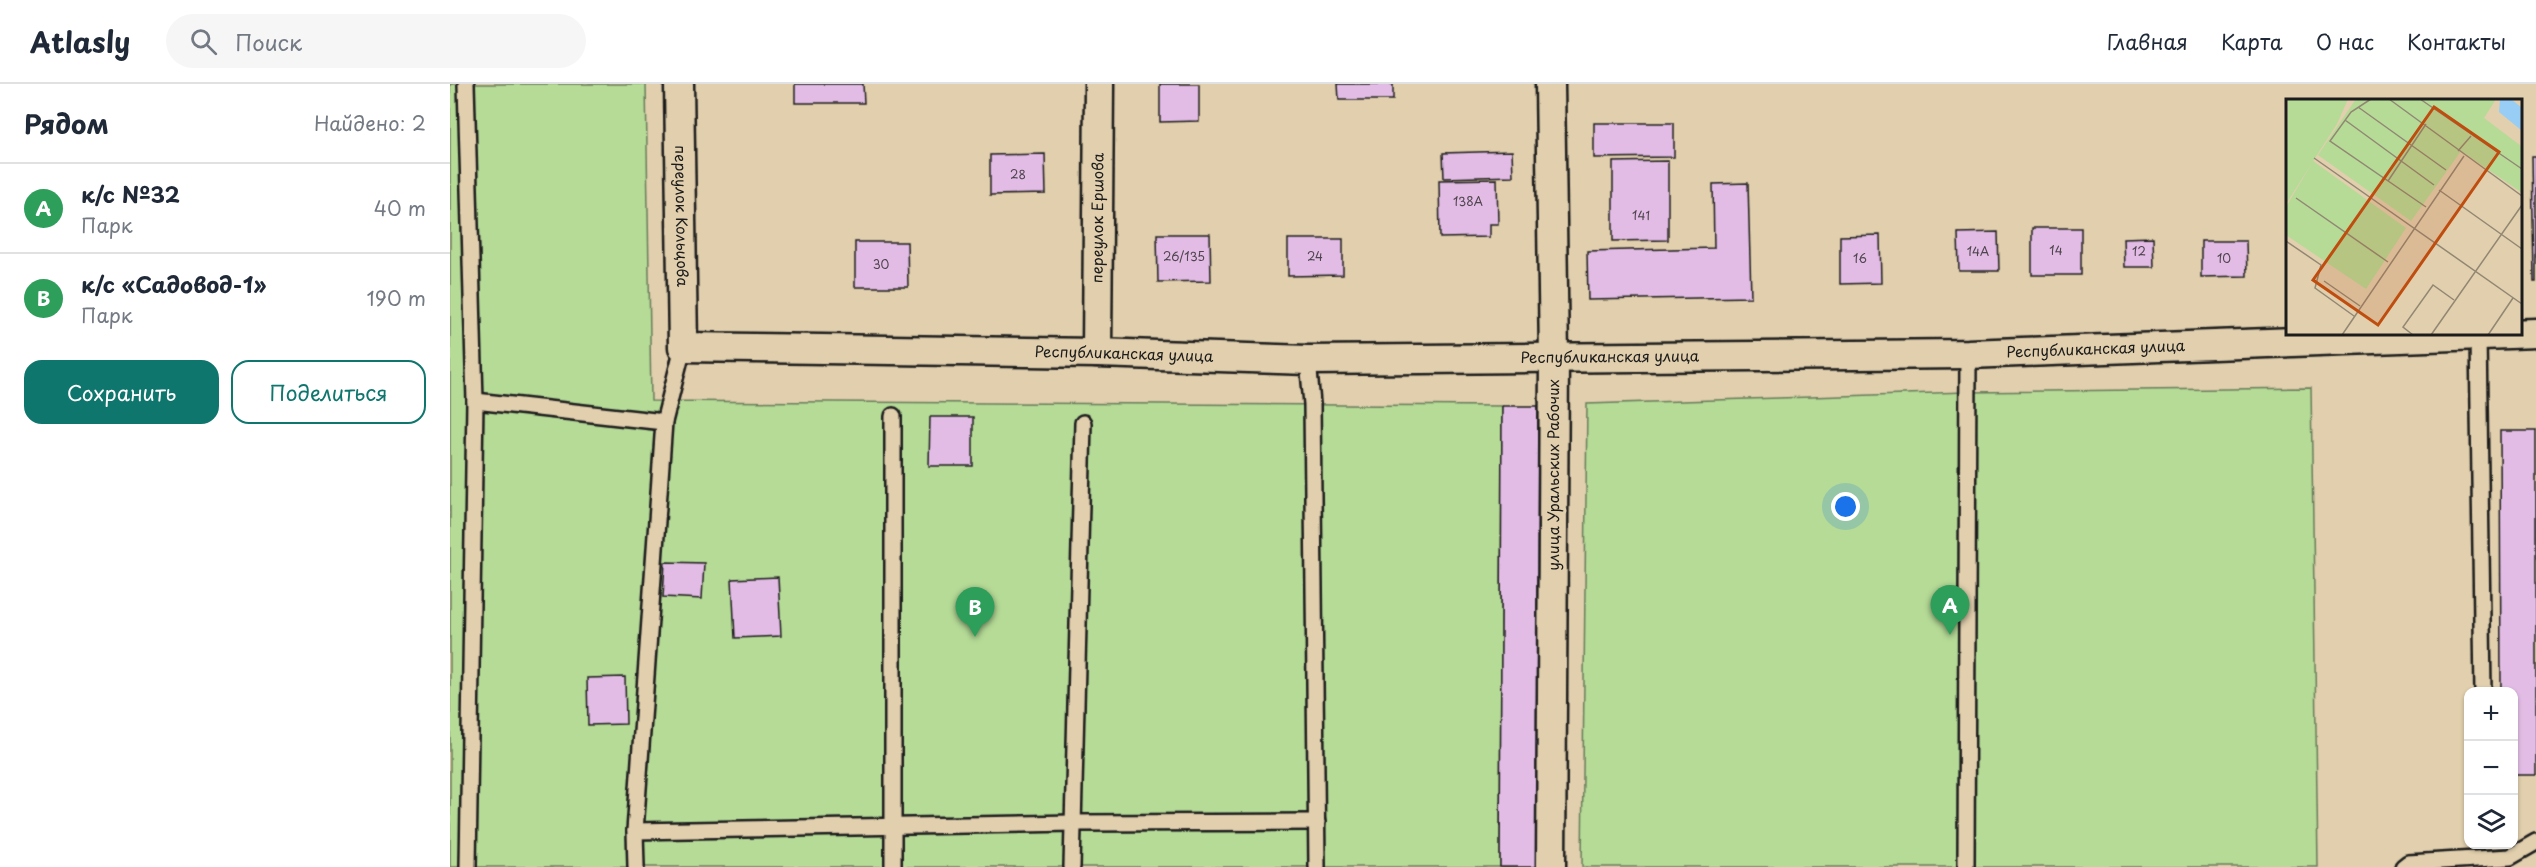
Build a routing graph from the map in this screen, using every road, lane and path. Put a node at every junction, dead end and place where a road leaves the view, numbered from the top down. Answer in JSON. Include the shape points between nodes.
{"nodes":[{"id":1,"x":466,"y":84,"type":"edge"},
{"id":2,"x":679,"y":84,"type":"edge"},
{"id":3,"x":1099,"y":84,"type":"edge"},
{"id":4,"x":1550,"y":84,"type":"edge"},
{"id":5,"x":2536,"y":333,"type":"edge"},
{"id":6,"x":2517,"y":334,"type":"edge"},
{"id":7,"x":2521,"y":334,"type":"edge"},
{"id":8,"x":2478,"y":336,"type":"junction"},
{"id":9,"x":683,"y":347,"type":"junction"},
{"id":10,"x":1097,"y":352,"type":"junction"},
{"id":11,"x":1968,"y":354,"type":"junction"},
{"id":12,"x":1554,"y":358,"type":"junction"},
{"id":13,"x":1308,"y":360,"type":"junction"},
{"id":14,"x":475,"y":401,"type":"junction"},
{"id":15,"x":893,"y":416,"type":"dead end"},
{"id":16,"x":664,"y":422,"type":"junction"},
{"id":17,"x":1083,"y":423,"type":"dead end"},
{"id":18,"x":2483,"y":687,"type":"edge"},
{"id":19,"x":1317,"y":822,"type":"junction"},
{"id":20,"x":1073,"y":823,"type":"junction"},
{"id":21,"x":894,"y":826,"type":"junction"},
{"id":22,"x":635,"y":831,"type":"junction"},
{"id":23,"x":2536,"y":842,"type":"edge"},
{"id":24,"x":468,"y":867,"type":"edge"},
{"id":25,"x":636,"y":867,"type":"edge"},
{"id":26,"x":893,"y":867,"type":"edge"},
{"id":27,"x":1072,"y":867,"type":"edge"},
{"id":28,"x":1317,"y":867,"type":"edge"},
{"id":29,"x":1551,"y":867,"type":"edge"},
{"id":30,"x":1966,"y":867,"type":"edge"},
{"id":31,"x":2403,"y":867,"type":"edge"}],
"edges":[{"from":1,"to":14,"type":"lane"},
{"from":2,"to":9,"type":"street","name":"переулок Кольцова"},
{"from":3,"to":10,"type":"street","name":"переулок Ершова"},
{"from":4,"to":12,"type":"street","name":"улица Уральских Рабочих"},
{"from":5,"to":7,"type":"street","name":"Республиканская улица"},
{"from":6,"to":8,"type":"street","name":"Республиканская улица"},
{"from":8,"to":11,"type":"street","name":"Республиканская улица"},
{"from":8,"to":18,"type":"lane"},
{"from":9,"to":10,"type":"street","name":"Республиканская улица"},
{"from":9,"to":16,"type":"lane"},
{"from":10,"to":13,"type":"street","name":"Республиканская улица"},
{"from":11,"to":12,"type":"street","name":"Республиканская улица"},
{"from":11,"to":30,"type":"lane"},
{"from":12,"to":13,"type":"street","name":"Республиканская улица"},
{"from":12,"to":29,"type":"street","name":"улица Уральских Рабочих"},
{"from":13,"to":19,"type":"lane","via":[[1312,404]]},
{"from":14,"to":16,"type":"lane"},
{"from":14,"to":24,"type":"lane"},
{"from":15,"to":21,"type":"lane"},
{"from":16,"to":22,"type":"lane"},
{"from":17,"to":20,"type":"lane"},
{"from":19,"to":20,"type":"lane"},
{"from":19,"to":28,"type":"lane"},
{"from":20,"to":21,"type":"lane"},
{"from":20,"to":27,"type":"lane"},
{"from":21,"to":22,"type":"lane"},
{"from":21,"to":26,"type":"lane"},
{"from":22,"to":25,"type":"lane"},
{"from":23,"to":31,"type":"lane","via":[[2510,857],[2408,863]]}]}
